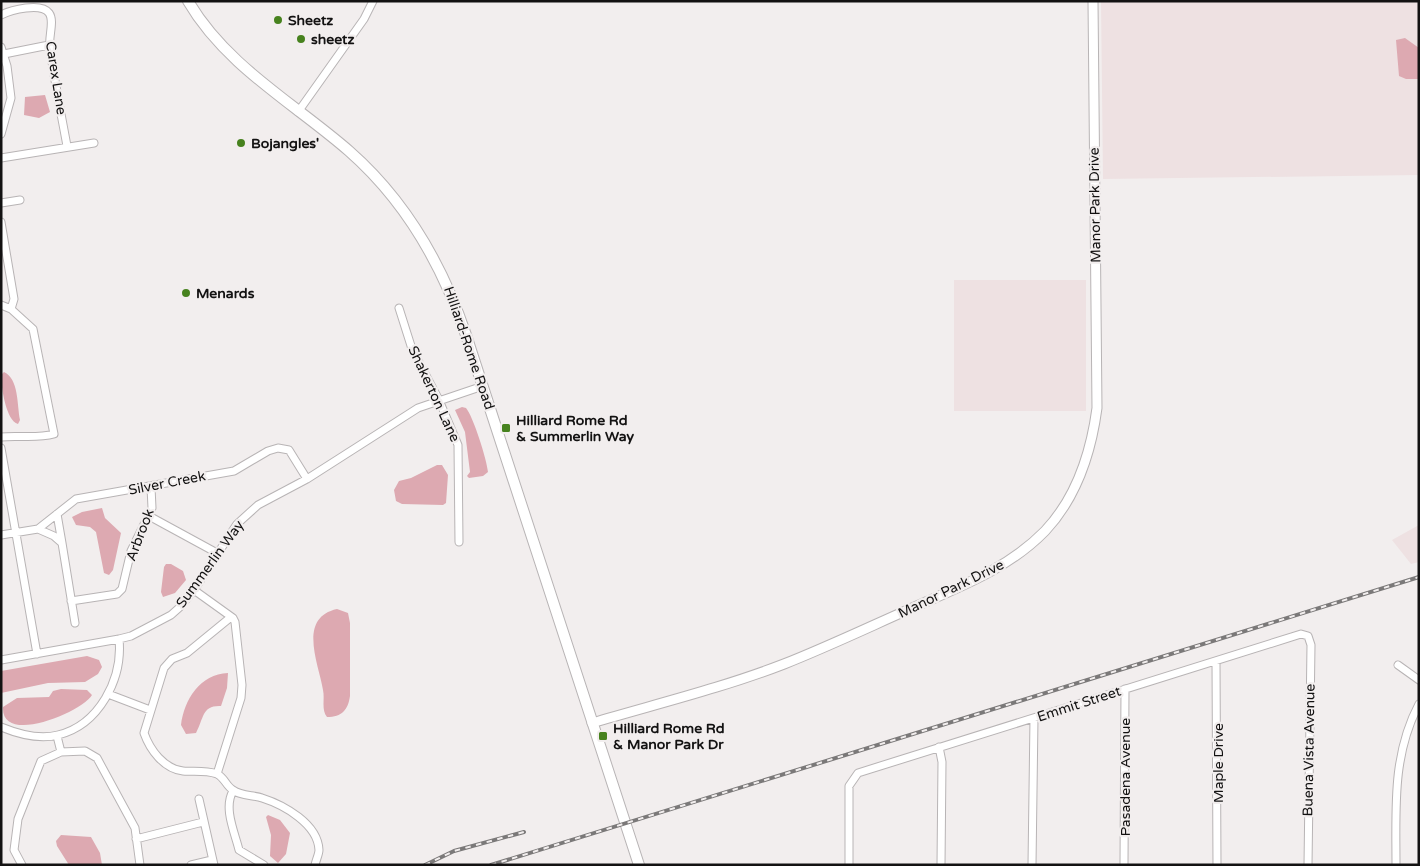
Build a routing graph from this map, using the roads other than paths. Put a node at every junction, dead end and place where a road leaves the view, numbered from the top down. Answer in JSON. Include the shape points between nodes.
{"nodes":[{"id":1,"x":188,"y":1,"type":"edge"},
{"id":2,"x":373,"y":1,"type":"edge"},
{"id":3,"x":1093,"y":1,"type":"edge"},
{"id":4,"x":1,"y":15,"type":"edge"},
{"id":5,"x":49,"y":45,"type":"junction"},
{"id":6,"x":3,"y":50,"type":"edge"},
{"id":7,"x":298,"y":112,"type":"junction"},
{"id":8,"x":1,"y":134,"type":"edge"},
{"id":9,"x":94,"y":143,"type":"dead end"},
{"id":10,"x":67,"y":146,"type":"junction"},
{"id":11,"x":1,"y":158,"type":"edge"},
{"id":12,"x":20,"y":200,"type":"dead end"},
{"id":13,"x":1,"y":203,"type":"edge"},
{"id":14,"x":1,"y":222,"type":"edge"},
{"id":15,"x":1,"y":306,"type":"edge"},
{"id":16,"x":399,"y":308,"type":"dead end"},
{"id":17,"x":11,"y":309,"type":"junction"},
{"id":18,"x":483,"y":386,"type":"junction"},
{"id":19,"x":439,"y":400,"type":"junction"},
{"id":20,"x":1,"y":437,"type":"edge"},
{"id":21,"x":1,"y":448,"type":"edge"},
{"id":22,"x":307,"y":479,"type":"junction"},
{"id":23,"x":152,"y":487,"type":"junction"},
{"id":24,"x":57,"y":514,"type":"junction"},
{"id":25,"x":149,"y":516,"type":"junction"},
{"id":26,"x":38,"y":529,"type":"junction"},
{"id":27,"x":16,"y":533,"type":"junction"},
{"id":28,"x":1,"y":535,"type":"edge"},
{"id":29,"x":459,"y":542,"type":"dead end"},
{"id":30,"x":62,"y":543,"type":"junction"},
{"id":31,"x":217,"y":553,"type":"junction"},
{"id":32,"x":194,"y":590,"type":"junction"},
{"id":33,"x":71,"y":602,"type":"junction"},
{"id":34,"x":231,"y":617,"type":"junction"},
{"id":35,"x":75,"y":623,"type":"dead end"},
{"id":36,"x":1308,"y":636,"type":"joint"},
{"id":37,"x":119,"y":639,"type":"junction"},
{"id":38,"x":37,"y":654,"type":"junction"},
{"id":39,"x":1,"y":660,"type":"edge"},
{"id":40,"x":1216,"y":661,"type":"junction"},
{"id":41,"x":1398,"y":665,"type":"dead end"},
{"id":42,"x":1419,"y":680,"type":"edge"},
{"id":43,"x":1125,"y":689,"type":"junction"},
{"id":44,"x":108,"y":694,"type":"junction"},
{"id":45,"x":1419,"y":704,"type":"edge"},
{"id":46,"x":150,"y":710,"type":"junction"},
{"id":47,"x":1034,"y":718,"type":"junction"},
{"id":48,"x":592,"y":723,"type":"junction"},
{"id":49,"x":1,"y":727,"type":"edge"},
{"id":50,"x":56,"y":736,"type":"junction"},
{"id":51,"x":939,"y":747,"type":"junction"},
{"id":52,"x":61,"y":752,"type":"junction"},
{"id":53,"x":217,"y":774,"type":"junction"},
{"id":54,"x":233,"y":791,"type":"junction"},
{"id":55,"x":199,"y":799,"type":"dead end"},
{"id":56,"x":204,"y":822,"type":"junction"},
{"id":57,"x":136,"y":839,"type":"junction"},
{"id":58,"x":213,"y":862,"type":"edge"},
{"id":59,"x":22,"y":865,"type":"edge"},
{"id":60,"x":140,"y":865,"type":"edge"},
{"id":61,"x":191,"y":865,"type":"edge"},
{"id":62,"x":264,"y":865,"type":"edge"},
{"id":63,"x":316,"y":865,"type":"edge"},
{"id":64,"x":639,"y":865,"type":"edge"},
{"id":65,"x":849,"y":865,"type":"edge"},
{"id":66,"x":941,"y":865,"type":"edge"},
{"id":67,"x":1032,"y":865,"type":"edge"},
{"id":68,"x":1124,"y":865,"type":"edge"},
{"id":69,"x":1216,"y":865,"type":"edge"},
{"id":70,"x":1308,"y":865,"type":"edge"},
{"id":71,"x":1396,"y":865,"type":"edge"}],
"edges":[{"from":1,"to":7,"type":"main road","name":"Hilliard-Rome Road","via":[[206,27],[242,65]]},
{"from":2,"to":7,"type":"street","via":[[364,19]]},
{"from":3,"to":48,"type":"street","name":"Manor Park Drive","via":[[1097,408],[1089,453],[1067,501],[1026,548],[1008,562],[970,582],[783,664]]},
{"from":4,"to":5,"type":"street","name":"Carex Lane","via":[[35,8],[47,10],[52,20]]},
{"from":5,"to":6,"type":"street"},
{"from":5,"to":10,"type":"street","name":"Carex Lane"},
{"from":6,"to":8,"type":"street","via":[[11,98]]},
{"from":7,"to":18,"type":"main road","name":"Hilliard-Rome Road","via":[[356,157],[413,223],[454,300]]},
{"from":9,"to":10,"type":"street"},
{"from":10,"to":11,"type":"street"},
{"from":12,"to":13,"type":"street"},
{"from":14,"to":17,"type":"street","via":[[14,299]]},
{"from":15,"to":17,"type":"street"},
{"from":16,"to":19,"type":"street","name":"Shakerton Lane","via":[[412,349]]},
{"from":17,"to":20,"type":"street","via":[[33,329],[54,434],[41,438]]},
{"from":18,"to":19,"type":"street","name":"Summerlin Way"},
{"from":18,"to":48,"type":"main road","name":"Hilliard-Rome Road"},
{"from":19,"to":22,"type":"street","name":"Summerlin Way","via":[[418,408]]},
{"from":19,"to":29,"type":"street","name":"Shakerton Lane","via":[[458,445]]},
{"from":21,"to":27,"type":"street"},
{"from":22,"to":23,"type":"street","name":"Silver Creek","via":[[289,450],[278,448],[234,471]]},
{"from":22,"to":31,"type":"street","name":"Summerlin Way","via":[[258,505],[237,524]]},
{"from":23,"to":24,"type":"street","name":"Silver Creek","via":[[76,499]]},
{"from":23,"to":25,"type":"street","name":"Arbrook"},
{"from":24,"to":26,"type":"street","name":"Silver Creek"},
{"from":24,"to":30,"type":"street"},
{"from":25,"to":31,"type":"street"},
{"from":25,"to":33,"type":"street","name":"Arbrook","via":[[131,550],[122,589],[117,594]]},
{"from":26,"to":27,"type":"street","name":"Silver Creek"},
{"from":26,"to":30,"type":"street"},
{"from":27,"to":28,"type":"street","name":"Silver Creek"},
{"from":27,"to":38,"type":"street"},
{"from":30,"to":33,"type":"street"},
{"from":31,"to":32,"type":"street","name":"Summerlin Way"},
{"from":32,"to":34,"type":"street"},
{"from":32,"to":37,"type":"street","name":"Summerlin Way","via":[[171,615]]},
{"from":33,"to":35,"type":"street"},
{"from":34,"to":46,"type":"street","via":[[187,653],[168,663]]},
{"from":34,"to":53,"type":"street","via":[[235,622],[241,698]]},
{"from":36,"to":40,"type":"street","name":"Emmit Street","via":[[1296,635]]},
{"from":36,"to":70,"type":"street","name":"Buena Vista Avenue","via":[[1311,645]]},
{"from":37,"to":38,"type":"street","name":"Summerlin Way"},
{"from":37,"to":44,"type":"street","via":[[117,676]]},
{"from":38,"to":39,"type":"street","name":"Summerlin Way"},
{"from":40,"to":43,"type":"street","name":"Emmit Street"},
{"from":40,"to":69,"type":"street","name":"Maple Drive"},
{"from":41,"to":42,"type":"street"},
{"from":43,"to":47,"type":"street","name":"Emmit Street"},
{"from":43,"to":68,"type":"street","name":"Pasadena Avenue"},
{"from":44,"to":46,"type":"street"},
{"from":44,"to":50,"type":"street","via":[[88,719]]},
{"from":45,"to":71,"type":"street","via":[[1407,729],[1398,764]]},
{"from":46,"to":53,"type":"street","via":[[144,733],[165,765],[183,771]]},
{"from":47,"to":51,"type":"street","name":"Emmit Street"},
{"from":47,"to":67,"type":"street"},
{"from":48,"to":64,"type":"main road","name":"Hilliard-Rome Road"},
{"from":49,"to":50,"type":"street","via":[[21,735]]},
{"from":50,"to":52,"type":"street"},
{"from":51,"to":65,"type":"street","name":"Emmit Street","via":[[866,769],[852,780],[849,794]]},
{"from":51,"to":66,"type":"street","via":[[942,762]]},
{"from":52,"to":57,"type":"street","via":[[85,751],[97,758],[129,814]]},
{"from":52,"to":59,"type":"street","via":[[41,761],[18,819],[14,850]]},
{"from":53,"to":54,"type":"street"},
{"from":54,"to":62,"type":"street","via":[[229,806],[239,850]]},
{"from":54,"to":63,"type":"street","via":[[264,798],[285,808],[311,829],[319,850]]},
{"from":55,"to":56,"type":"street"},
{"from":56,"to":57,"type":"street"},
{"from":56,"to":58,"type":"street"},
{"from":57,"to":60,"type":"street"},
{"from":58,"to":61,"type":"street"}]}
